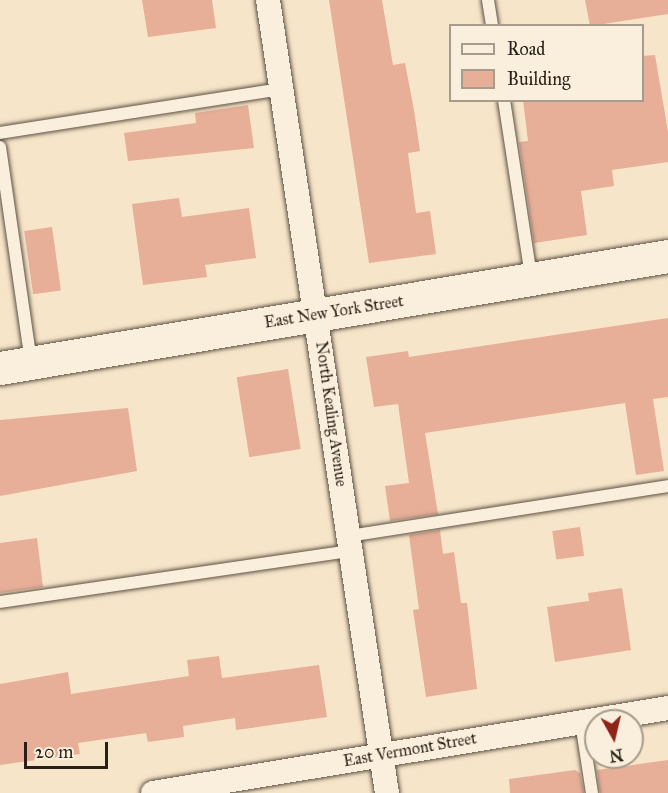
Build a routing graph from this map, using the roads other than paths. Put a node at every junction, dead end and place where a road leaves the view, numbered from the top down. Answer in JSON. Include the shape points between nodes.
{"nodes":[{"id":1,"x":268,"y":0,"type":"edge"},
{"id":2,"x":489,"y":0,"type":"edge"},
{"id":3,"x":492,"y":24,"type":"edge"},
{"id":4,"x":282,"y":89,"type":"junction"},
{"id":5,"x":504,"y":102,"type":"edge"},
{"id":6,"x":0,"y":133,"type":"edge"},
{"id":7,"x":0,"y":147,"type":"edge"},
{"id":8,"x":668,"y":256,"type":"edge"},
{"id":9,"x":531,"y":280,"type":"junction"},
{"id":10,"x":316,"y":315,"type":"junction"},
{"id":11,"x":32,"y":363,"type":"junction"},
{"id":12,"x":0,"y":368,"type":"edge"},
{"id":13,"x":668,"y":486,"type":"edge"},
{"id":14,"x":350,"y":544,"type":"junction"},
{"id":15,"x":0,"y":602,"type":"edge"},
{"id":16,"x":668,"y":708,"type":"edge"},
{"id":17,"x":581,"y":722,"type":"junction"},
{"id":18,"x":381,"y":754,"type":"junction"},
{"id":19,"x":153,"y":793,"type":"edge"},
{"id":20,"x":387,"y":793,"type":"edge"},
{"id":21,"x":592,"y":793,"type":"edge"}],
"edges":[{"from":1,"to":4,"type":"street","name":"North Kealing Avenue"},
{"from":2,"to":3,"type":"lane"},
{"from":4,"to":6,"type":"lane"},
{"from":4,"to":10,"type":"street","name":"North Kealing Avenue"},
{"from":5,"to":9,"type":"lane"},
{"from":7,"to":11,"type":"lane"},
{"from":8,"to":9,"type":"main road","name":"East New York Street"},
{"from":9,"to":10,"type":"main road","name":"East New York Street"},
{"from":10,"to":11,"type":"main road","name":"East New York Street"},
{"from":10,"to":14,"type":"street","name":"North Kealing Avenue"},
{"from":11,"to":12,"type":"main road","name":"East New York Street"},
{"from":13,"to":14,"type":"lane"},
{"from":14,"to":15,"type":"lane"},
{"from":14,"to":18,"type":"street","name":"North Kealing Avenue"},
{"from":16,"to":17,"type":"street","name":"East Vermont Street"},
{"from":17,"to":18,"type":"street","name":"East Vermont Street"},
{"from":17,"to":21,"type":"lane"},
{"from":18,"to":19,"type":"street","name":"East Vermont Street"},
{"from":18,"to":20,"type":"street","name":"North Kealing Avenue"}]}
